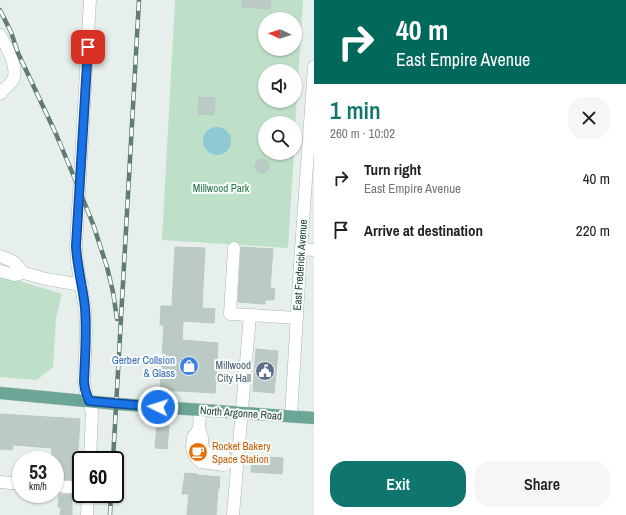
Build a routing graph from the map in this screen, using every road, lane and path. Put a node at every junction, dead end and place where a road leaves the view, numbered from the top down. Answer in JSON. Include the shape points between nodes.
{"nodes":[{"id":1,"x":90,"y":0,"type":"edge"},
{"id":2,"x":0,"y":35,"type":"edge"},
{"id":3,"x":314,"y":67,"type":"edge"},
{"id":4,"x":313,"y":87,"type":"edge"},
{"id":5,"x":0,"y":94,"type":"edge"},
{"id":6,"x":234,"y":248,"type":"dead end"},
{"id":7,"x":301,"y":249,"type":"junction"},
{"id":8,"x":314,"y":250,"type":"edge"},
{"id":9,"x":0,"y":256,"type":"edge"},
{"id":10,"x":0,"y":271,"type":"edge"},
{"id":11,"x":24,"y":273,"type":"junction"},
{"id":12,"x":82,"y":285,"type":"junction"},
{"id":13,"x":250,"y":315,"type":"junction"},
{"id":14,"x":297,"y":318,"type":"junction"},
{"id":15,"x":0,"y":393,"type":"edge"},
{"id":16,"x":89,"y":401,"type":"junction"},
{"id":17,"x":200,"y":410,"type":"junction"},
{"id":18,"x":242,"y":413,"type":"junction"},
{"id":19,"x":291,"y":416,"type":"junction"},
{"id":20,"x":314,"y":418,"type":"edge"},
{"id":21,"x":90,"y":451,"type":"edge"},
{"id":22,"x":234,"y":462,"type":"junction"},
{"id":23,"x":0,"y":482,"type":"edge"},
{"id":24,"x":12,"y":483,"type":"edge"},
{"id":25,"x":88,"y":503,"type":"edge"},
{"id":26,"x":87,"y":515,"type":"edge"},
{"id":27,"x":233,"y":515,"type":"edge"}],
"edges":[{"from":1,"to":12,"type":"street","via":[[76,246]]},
{"from":2,"to":5,"type":"street","via":[[15,70],[13,81]]},
{"from":3,"to":4,"type":"street","name":"East Frederick Avenue"},
{"from":4,"to":7,"type":"street","name":"East Frederick Avenue"},
{"from":6,"to":13,"type":"street","via":[[230,314]]},
{"from":7,"to":8,"type":"street"},
{"from":7,"to":14,"type":"street","name":"East Frederick Avenue"},
{"from":9,"to":11,"type":"street","via":[[14,262]]},
{"from":10,"to":11,"type":"street","via":[[15,275]]},
{"from":11,"to":12,"type":"street"},
{"from":12,"to":16,"type":"street","via":[[85,318],[84,382]]},
{"from":13,"to":14,"type":"street"},
{"from":13,"to":18,"type":"street"},
{"from":14,"to":19,"type":"street","name":"East Frederick Avenue"},
{"from":15,"to":16,"type":"main road","name":"North Argonne Road"},
{"from":16,"to":17,"type":"main road","name":"North Argonne Road"},
{"from":16,"to":21,"type":"street","via":[[92,412]]},
{"from":17,"to":18,"type":"main road","name":"North Argonne Road"},
{"from":17,"to":22,"type":"street","via":[[199,429],[205,451],[210,455],[224,456]]},
{"from":18,"to":19,"type":"main road","name":"North Argonne Road"},
{"from":18,"to":22,"type":"street"},
{"from":19,"to":20,"type":"main road","name":"North Argonne Road"},
{"from":22,"to":27,"type":"street"},
{"from":23,"to":24,"type":"street"},
{"from":25,"to":26,"type":"street"}]}
